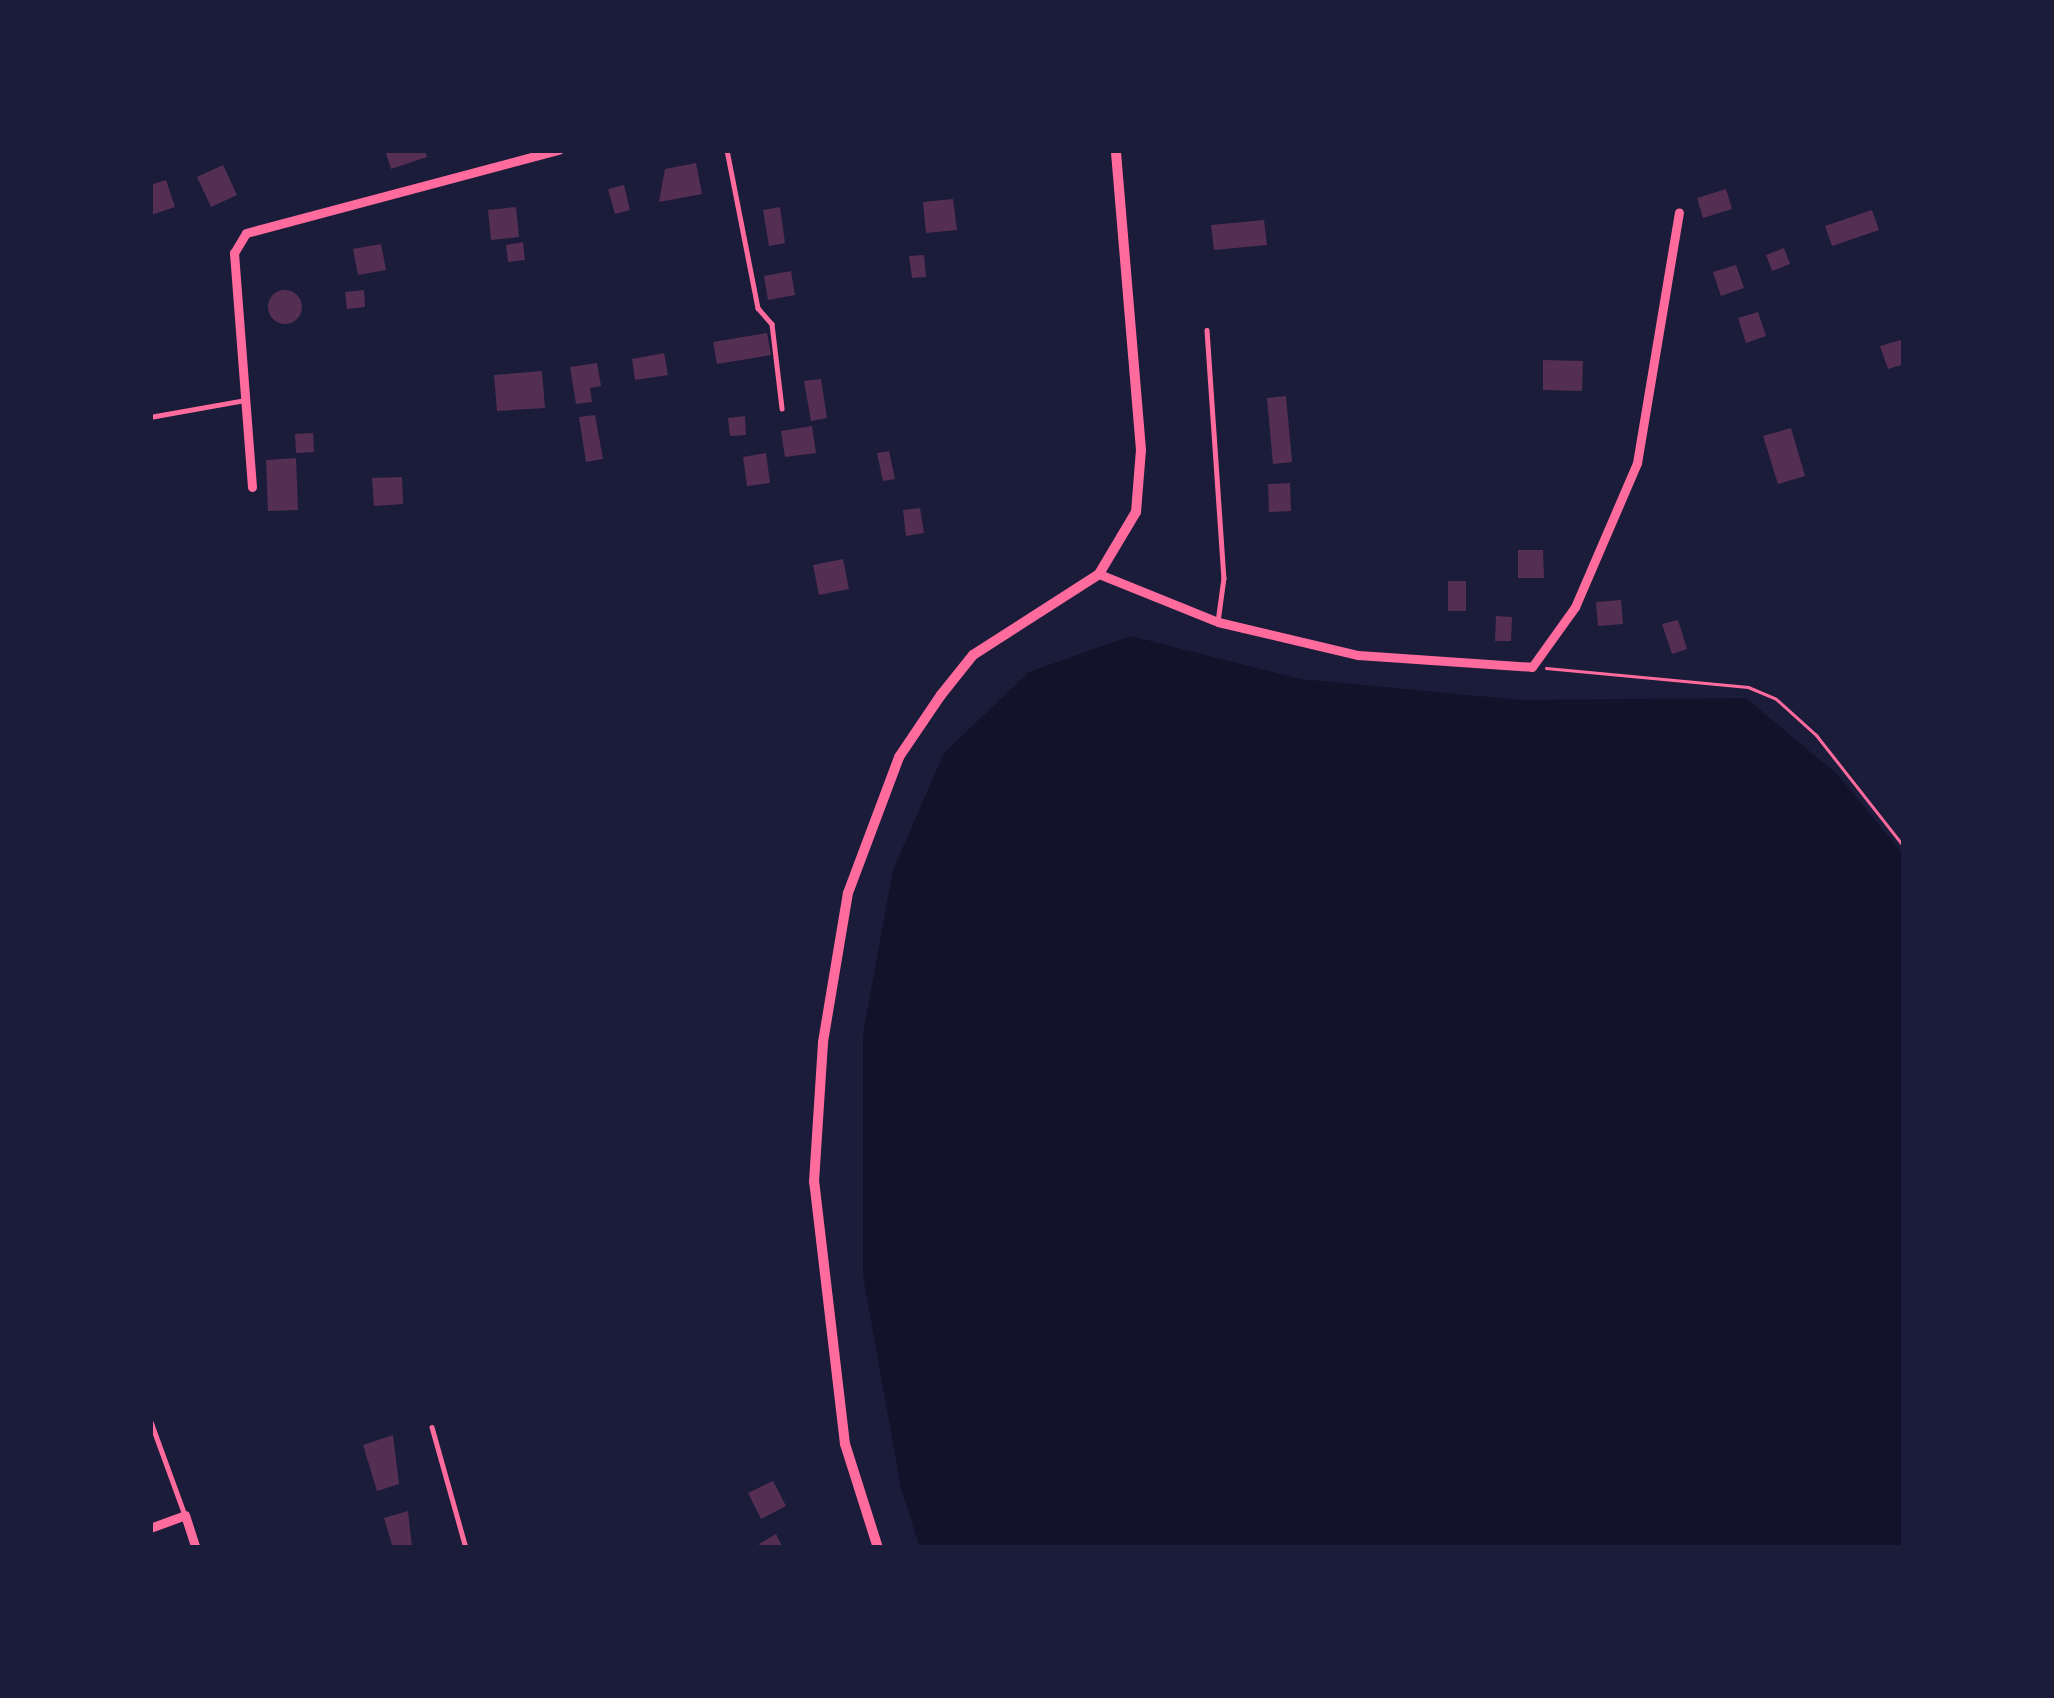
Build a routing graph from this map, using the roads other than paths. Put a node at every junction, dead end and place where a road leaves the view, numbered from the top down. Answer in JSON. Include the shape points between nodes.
{"nodes":[{"id":1,"x":560,"y":150,"type":"edge"},
{"id":2,"x":728,"y":150,"type":"edge"},
{"id":3,"x":1116,"y":150,"type":"edge"},
{"id":4,"x":1679,"y":212,"type":"dead end"},
{"id":5,"x":1207,"y":330,"type":"dead end"},
{"id":6,"x":245,"y":400,"type":"junction"},
{"id":7,"x":782,"y":408,"type":"dead end"},
{"id":8,"x":150,"y":417,"type":"edge"},
{"id":9,"x":252,"y":488,"type":"dead end"},
{"id":10,"x":1100,"y":574,"type":"junction"},
{"id":11,"x":1218,"y":622,"type":"junction"},
{"id":12,"x":150,"y":1419,"type":"edge"},
{"id":13,"x":432,"y":1427,"type":"dead end"},
{"id":14,"x":185,"y":1515,"type":"junction"},
{"id":15,"x":150,"y":1528,"type":"edge"},
{"id":16,"x":196,"y":1548,"type":"edge"},
{"id":17,"x":466,"y":1548,"type":"edge"},
{"id":18,"x":878,"y":1548,"type":"edge"}],
"edges":[{"from":1,"to":6,"type":"street","via":[[246,233],[234,253]]},
{"from":2,"to":7,"type":"lane","via":[[758,308],[772,324]]},
{"from":3,"to":10,"type":"street","via":[[1140,486],[1136,512]]},
{"from":4,"to":11,"type":"street","via":[[1637,464],[1575,607],[1532,667],[1358,655]]},
{"from":5,"to":11,"type":"lane","via":[[1224,578]]},
{"from":6,"to":8,"type":"lane"},
{"from":6,"to":9,"type":"street"},
{"from":10,"to":11,"type":"street"},
{"from":10,"to":18,"type":"street","via":[[1023,617],[951,682],[899,757],[848,893],[823,1042],[814,1182],[844,1444]]},
{"from":12,"to":14,"type":"lane"},
{"from":13,"to":17,"type":"lane"},
{"from":14,"to":15,"type":"street"},
{"from":14,"to":16,"type":"street"}]}
